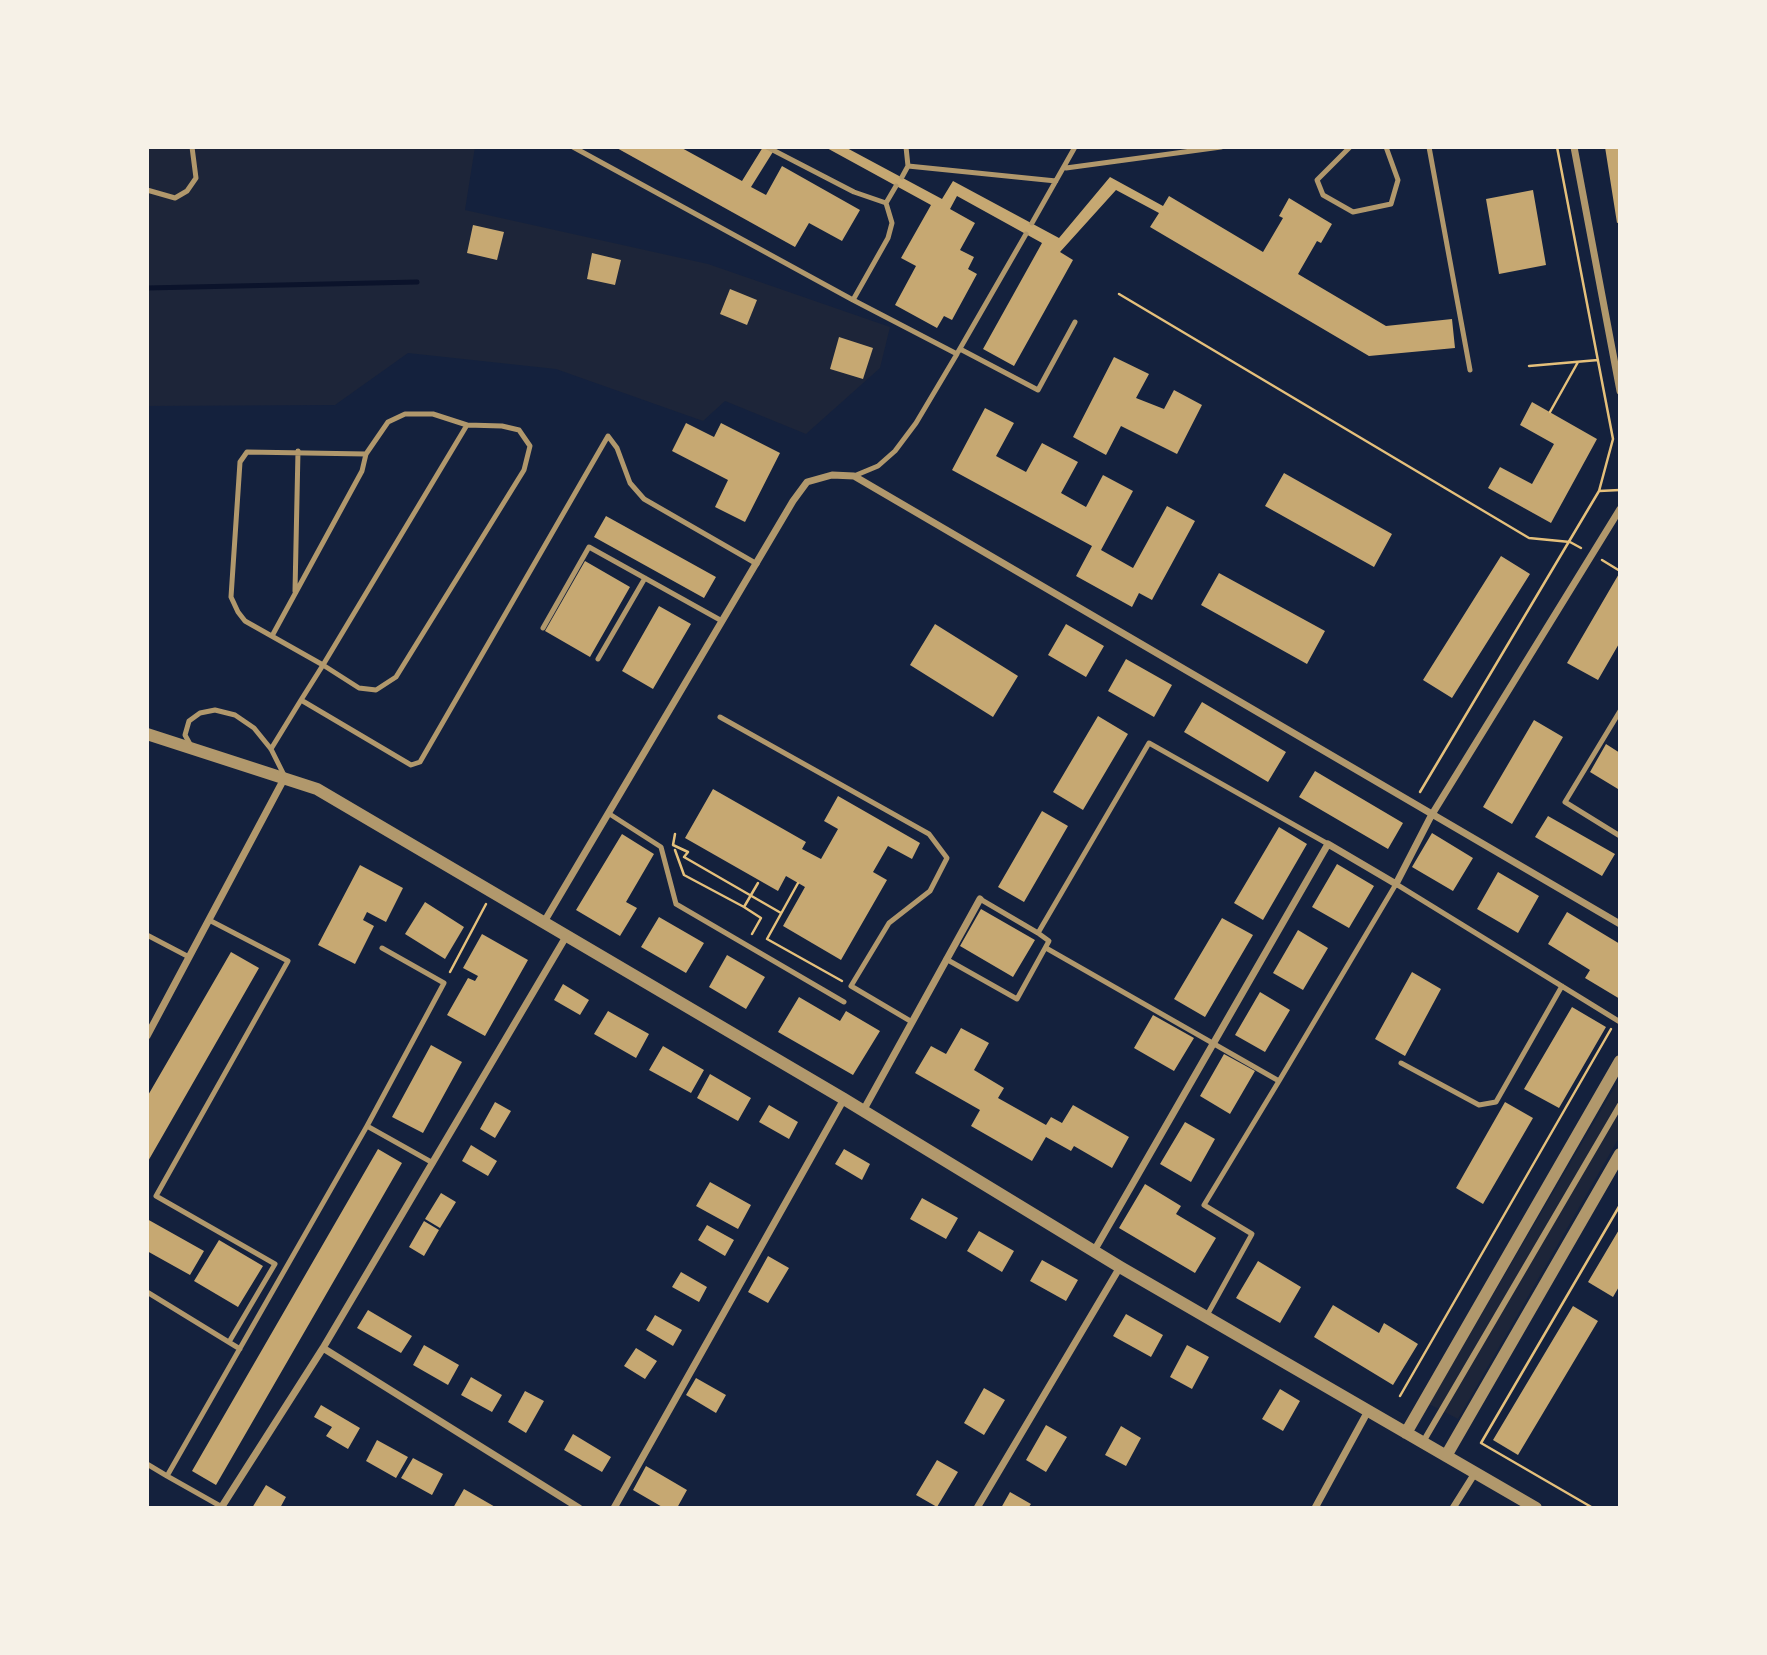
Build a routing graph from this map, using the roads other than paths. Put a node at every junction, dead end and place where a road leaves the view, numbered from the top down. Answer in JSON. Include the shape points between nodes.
{"nodes":[{"id":1,"x":192,"y":147,"type":"edge"},
{"id":2,"x":573,"y":147,"type":"edge"},
{"id":3,"x":767,"y":147,"type":"edge"},
{"id":4,"x":906,"y":147,"type":"edge"},
{"id":5,"x":1075,"y":147,"type":"edge"},
{"id":6,"x":1221,"y":147,"type":"edge"},
{"id":7,"x":1350,"y":147,"type":"edge"},
{"id":8,"x":1386,"y":147,"type":"edge"},
{"id":9,"x":1429,"y":147,"type":"edge"},
{"id":10,"x":1574,"y":147,"type":"edge"},
{"id":11,"x":908,"y":166,"type":"junction"},
{"id":12,"x":1066,"y":169,"type":"junction"},
{"id":13,"x":902,"y":177,"type":"dead end"},
{"id":14,"x":1056,"y":181,"type":"junction"},
{"id":15,"x":896,"y":186,"type":"dead end"},
{"id":16,"x":147,"y":190,"type":"edge"},
{"id":17,"x":886,"y":203,"type":"junction"},
{"id":18,"x":1032,"y":223,"type":"dead end"},
{"id":19,"x":1026,"y":234,"type":"dead end"},
{"id":20,"x":853,"y":300,"type":"junction"},
{"id":21,"x":1075,"y":322,"type":"dead end"},
{"id":22,"x":958,"y":352,"type":"junction"},
{"id":23,"x":1470,"y":370,"type":"dead end"},
{"id":24,"x":1620,"y":391,"type":"edge"},
{"id":25,"x":467,"y":425,"type":"junction"},
{"id":26,"x":298,"y":451,"type":"junction"},
{"id":27,"x":366,"y":454,"type":"junction"},
{"id":28,"x":854,"y":476,"type":"junction"},
{"id":29,"x":1620,"y":509,"type":"edge"},
{"id":30,"x":757,"y":564,"type":"junction"},
{"id":31,"x":645,"y":578,"type":"junction"},
{"id":32,"x":295,"y":594,"type":"junction"},
{"id":33,"x":722,"y":621,"type":"junction"},
{"id":34,"x":543,"y":628,"type":"dead end"},
{"id":35,"x":272,"y":636,"type":"junction"},
{"id":36,"x":598,"y":659,"type":"dead end"},
{"id":37,"x":323,"y":665,"type":"junction"},
{"id":38,"x":301,"y":701,"type":"junction"},
{"id":39,"x":1620,"y":711,"type":"edge"},
{"id":40,"x":720,"y":717,"type":"dead end"},
{"id":41,"x":147,"y":734,"type":"edge"},
{"id":42,"x":271,"y":749,"type":"junction"},
{"id":43,"x":197,"y":752,"type":"junction"},
{"id":44,"x":285,"y":777,"type":"junction"},
{"id":45,"x":608,"y":813,"type":"junction"},
{"id":46,"x":1431,"y":816,"type":"junction"},
{"id":47,"x":1620,"y":836,"type":"edge"},
{"id":48,"x":1328,"y":844,"type":"junction"},
{"id":49,"x":1396,"y":884,"type":"junction"},
{"id":50,"x":980,"y":899,"type":"joint"},
{"id":51,"x":209,"y":920,"type":"junction"},
{"id":52,"x":544,"y":922,"type":"junction"},
{"id":53,"x":1620,"y":924,"type":"edge"},
{"id":54,"x":1038,"y":933,"type":"junction"},
{"id":55,"x":147,"y":935,"type":"edge"},
{"id":56,"x":567,"y":935,"type":"junction"},
{"id":57,"x":382,"y":948,"type":"dead end"},
{"id":58,"x":1046,"y":948,"type":"junction"},
{"id":59,"x":189,"y":957,"type":"junction"},
{"id":60,"x":946,"y":959,"type":"junction"},
{"id":61,"x":1562,"y":986,"type":"junction"},
{"id":62,"x":844,"y":1002,"type":"dead end"},
{"id":63,"x":1618,"y":1021,"type":"edge"},
{"id":64,"x":912,"y":1022,"type":"junction"},
{"id":65,"x":147,"y":1036,"type":"edge"},
{"id":66,"x":1214,"y":1044,"type":"junction"},
{"id":67,"x":1620,"y":1061,"type":"edge"},
{"id":68,"x":1401,"y":1063,"type":"dead end"},
{"id":69,"x":1279,"y":1081,"type":"junction"},
{"id":70,"x":844,"y":1099,"type":"junction"},
{"id":71,"x":1620,"y":1105,"type":"edge"},
{"id":72,"x":863,"y":1111,"type":"junction"},
{"id":73,"x":367,"y":1126,"type":"junction"},
{"id":74,"x":1620,"y":1154,"type":"edge"},
{"id":75,"x":433,"y":1163,"type":"junction"},
{"id":76,"x":1094,"y":1251,"type":"junction"},
{"id":77,"x":1120,"y":1267,"type":"junction"},
{"id":78,"x":147,"y":1292,"type":"edge"},
{"id":79,"x":1206,"y":1317,"type":"junction"},
{"id":80,"x":229,"y":1342,"type":"junction"},
{"id":81,"x":240,"y":1349,"type":"junction"},
{"id":82,"x":323,"y":1349,"type":"junction"},
{"id":83,"x":1368,"y":1411,"type":"junction"},
{"id":84,"x":1406,"y":1433,"type":"junction"},
{"id":85,"x":1423,"y":1443,"type":"junction"},
{"id":86,"x":1446,"y":1456,"type":"junction"},
{"id":87,"x":147,"y":1464,"type":"edge"},
{"id":88,"x":1475,"y":1473,"type":"junction"},
{"id":89,"x":167,"y":1476,"type":"junction"},
{"id":90,"x":221,"y":1507,"type":"edge"},
{"id":91,"x":579,"y":1508,"type":"edge"},
{"id":92,"x":614,"y":1508,"type":"edge"},
{"id":93,"x":977,"y":1508,"type":"edge"},
{"id":94,"x":1315,"y":1508,"type":"edge"},
{"id":95,"x":1453,"y":1508,"type":"edge"},
{"id":96,"x":1536,"y":1508,"type":"edge"}],
"edges":[{"from":1,"to":16,"type":"lane","via":[[196,178],[187,191],[174,198]]},
{"from":2,"to":20,"type":"lane"},
{"from":3,"to":17,"type":"lane","via":[[854,192]]},
{"from":4,"to":11,"type":"lane"},
{"from":5,"to":12,"type":"lane"},
{"from":6,"to":12,"type":"lane"},
{"from":7,"to":8,"type":"lane","via":[[1317,180],[1323,195],[1353,212],[1391,204],[1398,180]]},
{"from":9,"to":23,"type":"lane"},
{"from":10,"to":24,"type":"street"},
{"from":11,"to":13,"type":"lane"},
{"from":11,"to":14,"type":"lane"},
{"from":12,"to":14,"type":"lane"},
{"from":14,"to":18,"type":"lane"},
{"from":15,"to":17,"type":"lane"},
{"from":17,"to":20,"type":"lane","via":[[892,223],[888,238]]},
{"from":19,"to":22,"type":"lane"},
{"from":20,"to":22,"type":"lane"},
{"from":21,"to":22,"type":"lane","via":[[1038,390]]},
{"from":22,"to":28,"type":"lane","via":[[895,451],[878,466]]},
{"from":25,"to":27,"type":"lane","via":[[433,414],[404,414],[388,422]]},
{"from":25,"to":37,"type":"lane"},
{"from":25,"to":37,"type":"lane","via":[[519,430],[530,446],[524,470],[396,677],[376,690],[359,688]]},
{"from":26,"to":27,"type":"lane"},
{"from":26,"to":32,"type":"lane"},
{"from":26,"to":35,"type":"lane","via":[[247,452],[240,462],[232,597],[245,621]]},
{"from":27,"to":32,"type":"lane","via":[[362,471]]},
{"from":28,"to":30,"type":"street","via":[[832,475],[807,482]]},
{"from":28,"to":46,"type":"street"},
{"from":29,"to":46,"type":"street"},
{"from":30,"to":33,"type":"street"},
{"from":30,"to":38,"type":"lane","via":[[644,499],[630,483],[608,436],[420,762],[411,765]]},
{"from":31,"to":33,"type":"lane"},
{"from":31,"to":34,"type":"lane","via":[[589,547]]},
{"from":31,"to":36,"type":"lane"},
{"from":32,"to":35,"type":"lane"},
{"from":33,"to":45,"type":"street"},
{"from":35,"to":37,"type":"lane"},
{"from":37,"to":38,"type":"lane"},
{"from":38,"to":42,"type":"lane"},
{"from":39,"to":47,"type":"lane","via":[[1565,802]]},
{"from":40,"to":64,"type":"lane","via":[[929,834],[947,858],[930,891],[889,923],[850,986]]},
{"from":41,"to":43,"type":"street"},
{"from":42,"to":43,"type":"lane","via":[[254,728],[235,715],[215,710],[190,721],[185,734]]},
{"from":42,"to":44,"type":"lane"},
{"from":43,"to":44,"type":"street"},
{"from":44,"to":51,"type":"street"},
{"from":44,"to":52,"type":"street","via":[[317,789]]},
{"from":45,"to":52,"type":"street"},
{"from":45,"to":62,"type":"lane","via":[[661,847],[676,904]]},
{"from":46,"to":49,"type":"street"},
{"from":46,"to":53,"type":"street"},
{"from":48,"to":49,"type":"street"},
{"from":48,"to":54,"type":"lane","via":[[1149,743]]},
{"from":48,"to":66,"type":"street"},
{"from":49,"to":61,"type":"lane"},
{"from":49,"to":69,"type":"lane"},
{"from":50,"to":54,"type":"lane"},
{"from":50,"to":60,"type":"street"},
{"from":51,"to":59,"type":"street"},
{"from":51,"to":80,"type":"lane","via":[[288,961],[156,1196],[275,1264]]},
{"from":52,"to":56,"type":"street"},
{"from":54,"to":58,"type":"lane","via":[[1049,941]]},
{"from":55,"to":59,"type":"lane"},
{"from":56,"to":70,"type":"street"},
{"from":56,"to":75,"type":"street"},
{"from":57,"to":73,"type":"lane","via":[[444,984]]},
{"from":58,"to":60,"type":"lane","via":[[1017,999]]},
{"from":58,"to":66,"type":"lane"},
{"from":59,"to":65,"type":"street"},
{"from":60,"to":64,"type":"street"},
{"from":61,"to":63,"type":"lane"},
{"from":61,"to":68,"type":"lane","via":[[1496,1102],[1479,1105]]},
{"from":64,"to":72,"type":"street"},
{"from":66,"to":69,"type":"lane"},
{"from":66,"to":76,"type":"street"},
{"from":67,"to":84,"type":"street"},
{"from":69,"to":79,"type":"lane","via":[[1204,1205],[1252,1234]]},
{"from":70,"to":72,"type":"street"},
{"from":70,"to":92,"type":"street"},
{"from":71,"to":85,"type":"street"},
{"from":72,"to":76,"type":"street"},
{"from":73,"to":75,"type":"lane"},
{"from":73,"to":81,"type":"lane"},
{"from":74,"to":86,"type":"street"},
{"from":75,"to":82,"type":"street"},
{"from":76,"to":77,"type":"street"},
{"from":77,"to":79,"type":"street"},
{"from":77,"to":93,"type":"street"},
{"from":78,"to":80,"type":"lane"},
{"from":79,"to":83,"type":"street"},
{"from":80,"to":81,"type":"lane"},
{"from":81,"to":89,"type":"lane"},
{"from":82,"to":90,"type":"street"},
{"from":82,"to":91,"type":"street"},
{"from":83,"to":84,"type":"street"},
{"from":83,"to":94,"type":"street"},
{"from":84,"to":85,"type":"street"},
{"from":85,"to":86,"type":"street"},
{"from":86,"to":88,"type":"street"},
{"from":87,"to":89,"type":"lane"},
{"from":88,"to":95,"type":"street"},
{"from":88,"to":96,"type":"street"},
{"from":89,"to":90,"type":"lane"}]}
